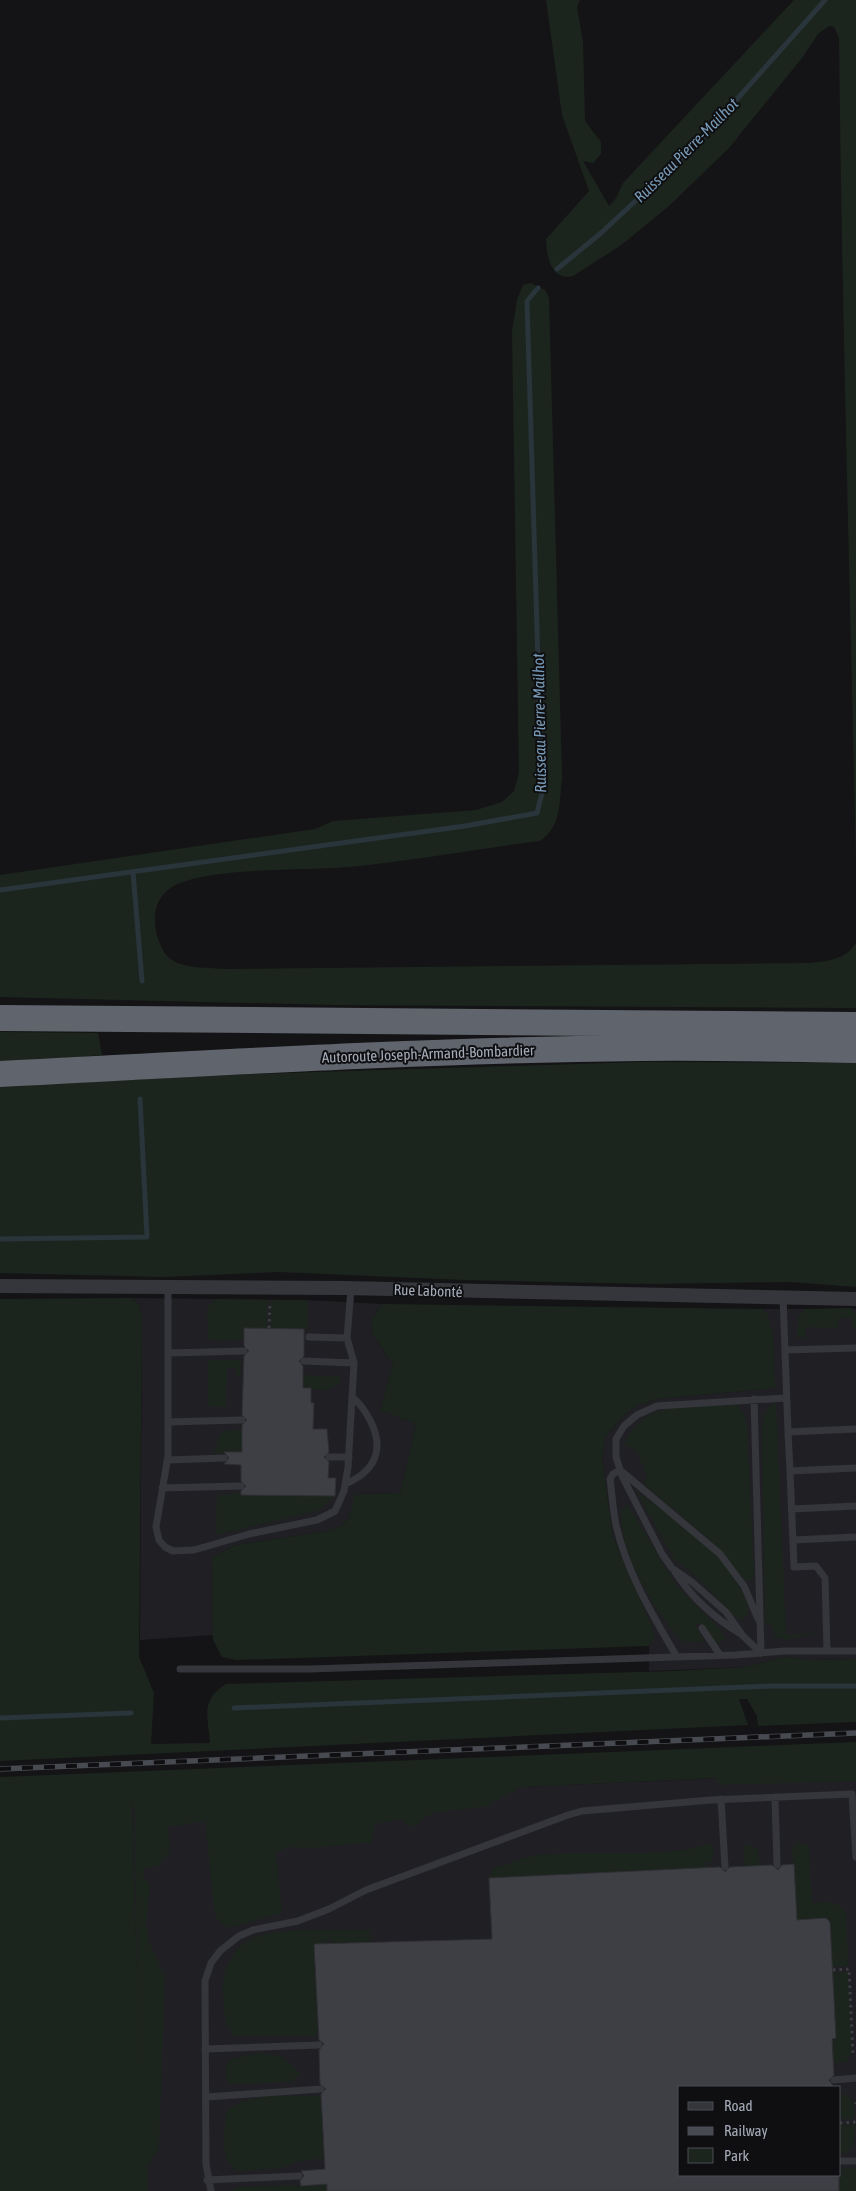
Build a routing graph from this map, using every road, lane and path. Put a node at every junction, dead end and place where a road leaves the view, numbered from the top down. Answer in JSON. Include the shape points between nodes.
{"nodes":[{"id":1,"x":0,"y":1018,"type":"edge"},
{"id":2,"x":856,"y":1025,"type":"edge"},
{"id":3,"x":856,"y":1050,"type":"edge"},
{"id":4,"x":0,"y":1074,"type":"edge"},
{"id":5,"x":0,"y":1286,"type":"edge"},
{"id":6,"x":168,"y":1289,"type":"junction"},
{"id":7,"x":351,"y":1289,"type":"junction"},
{"id":8,"x":783,"y":1297,"type":"junction"},
{"id":9,"x":856,"y":1299,"type":"edge"},
{"id":10,"x":270,"y":1302,"type":"dead end"},
{"id":11,"x":268,"y":1328,"type":"dead end"},
{"id":12,"x":309,"y":1337,"type":"dead end"},
{"id":13,"x":347,"y":1338,"type":"junction"},
{"id":14,"x":856,"y":1348,"type":"edge"},
{"id":15,"x":785,"y":1350,"type":"junction"},
{"id":16,"x":244,"y":1351,"type":"dead end"},
{"id":17,"x":168,"y":1353,"type":"junction"},
{"id":18,"x":304,"y":1361,"type":"dead end"},
{"id":19,"x":354,"y":1363,"type":"junction"},
{"id":20,"x":352,"y":1397,"type":"junction"},
{"id":21,"x":786,"y":1398,"type":"junction"},
{"id":22,"x":754,"y":1400,"type":"junction"},
{"id":23,"x":242,"y":1420,"type":"dead end"},
{"id":24,"x":168,"y":1422,"type":"junction"},
{"id":25,"x":856,"y":1429,"type":"edge"},
{"id":26,"x":788,"y":1432,"type":"junction"},
{"id":27,"x":329,"y":1457,"type":"dead end"},
{"id":28,"x":349,"y":1457,"type":"junction"},
{"id":29,"x":224,"y":1458,"type":"dead end"},
{"id":30,"x":167,"y":1460,"type":"junction"},
{"id":31,"x":856,"y":1468,"type":"edge"},
{"id":32,"x":620,"y":1470,"type":"junction"},
{"id":33,"x":790,"y":1471,"type":"junction"},
{"id":34,"x":345,"y":1484,"type":"junction"},
{"id":35,"x":241,"y":1486,"type":"dead end"},
{"id":36,"x":162,"y":1488,"type":"junction"},
{"id":37,"x":856,"y":1506,"type":"edge"},
{"id":38,"x":792,"y":1509,"type":"junction"},
{"id":39,"x":856,"y":1538,"type":"edge"},
{"id":40,"x":793,"y":1540,"type":"junction"},
{"id":41,"x":672,"y":1568,"type":"junction"},
{"id":42,"x":760,"y":1626,"type":"junction"},
{"id":43,"x":702,"y":1628,"type":"dead end"},
{"id":44,"x":743,"y":1636,"type":"junction"},
{"id":45,"x":828,"y":1651,"type":"junction"},
{"id":46,"x":856,"y":1651,"type":"edge"},
{"id":47,"x":761,"y":1653,"type":"junction"},
{"id":48,"x":720,"y":1655,"type":"junction"},
{"id":49,"x":677,"y":1657,"type":"junction"},
{"id":50,"x":180,"y":1669,"type":"dead end"},
{"id":51,"x":775,"y":1797,"type":"junction"},
{"id":52,"x":721,"y":1799,"type":"junction"},
{"id":53,"x":856,"y":1857,"type":"edge"},
{"id":54,"x":777,"y":1865,"type":"dead end"},
{"id":55,"x":725,"y":1867,"type":"dead end"},
{"id":56,"x":833,"y":1970,"type":"dead end"},
{"id":57,"x":319,"y":2046,"type":"dead end"},
{"id":58,"x":205,"y":2049,"type":"junction"},
{"id":59,"x":853,"y":2056,"type":"dead end"},
{"id":60,"x":856,"y":2078,"type":"edge"},
{"id":61,"x":834,"y":2080,"type":"dead end"},
{"id":62,"x":321,"y":2089,"type":"dead end"},
{"id":63,"x":206,"y":2097,"type":"junction"},
{"id":64,"x":856,"y":2122,"type":"edge"},
{"id":65,"x":841,"y":2123,"type":"edge"},
{"id":66,"x":841,"y":2161,"type":"edge"},
{"id":67,"x":856,"y":2161,"type":"edge"},
{"id":68,"x":299,"y":2176,"type":"dead end"},
{"id":69,"x":207,"y":2180,"type":"junction"},
{"id":70,"x":210,"y":2191,"type":"edge"}],
"edges":[{"from":1,"to":2,"type":"highway","name":"Autoroute Joseph-Armand-Bombardier"},
{"from":3,"to":4,"type":"highway","name":"Autoroute Joseph-Armand-Bombardier","via":[[640,1048],[522,1051],[256,1060]]},
{"from":5,"to":6,"type":"street","name":"Rue Labonté"},
{"from":6,"to":7,"type":"street","name":"Rue Labonté"},
{"from":6,"to":17,"type":"lane"},
{"from":7,"to":8,"type":"street","name":"Rue Labonté"},
{"from":7,"to":13,"type":"lane"},
{"from":8,"to":9,"type":"street","name":"Rue Labonté"},
{"from":8,"to":15,"type":"lane"},
{"from":10,"to":11,"type":"path"},
{"from":12,"to":13,"type":"lane"},
{"from":13,"to":19,"type":"lane"},
{"from":14,"to":15,"type":"lane"},
{"from":15,"to":21,"type":"lane"},
{"from":16,"to":17,"type":"lane"},
{"from":17,"to":24,"type":"lane"},
{"from":18,"to":19,"type":"lane"},
{"from":19,"to":20,"type":"lane"},
{"from":20,"to":28,"type":"lane"},
{"from":20,"to":34,"type":"lane","via":[[366,1412],[374,1429],[378,1452],[368,1470]]},
{"from":21,"to":22,"type":"lane"},
{"from":21,"to":26,"type":"lane"},
{"from":22,"to":32,"type":"lane","via":[[675,1403],[657,1406],[637,1415],[624,1426],[616,1439]]},
{"from":22,"to":42,"type":"lane"},
{"from":23,"to":24,"type":"lane"},
{"from":24,"to":30,"type":"lane"},
{"from":25,"to":26,"type":"lane"},
{"from":26,"to":33,"type":"lane"},
{"from":27,"to":28,"type":"lane"},
{"from":28,"to":34,"type":"lane"},
{"from":29,"to":30,"type":"lane"},
{"from":30,"to":36,"type":"lane"},
{"from":31,"to":33,"type":"lane"},
{"from":32,"to":41,"type":"lane"},
{"from":32,"to":42,"type":"lane","via":[[720,1554],[744,1586]]},
{"from":32,"to":49,"type":"lane","via":[[610,1479],[622,1548],[636,1584]]},
{"from":33,"to":38,"type":"lane"},
{"from":34,"to":36,"type":"lane","via":[[338,1505],[328,1516],[180,1552],[165,1547],[156,1533]]},
{"from":35,"to":36,"type":"lane"},
{"from":37,"to":38,"type":"lane"},
{"from":38,"to":40,"type":"lane"},
{"from":39,"to":40,"type":"lane"},
{"from":40,"to":45,"type":"lane","via":[[794,1567],[816,1566],[824,1578]]},
{"from":41,"to":44,"type":"lane","via":[[726,1612]]},
{"from":41,"to":44,"type":"lane","via":[[687,1591],[719,1621]]},
{"from":42,"to":47,"type":"lane"},
{"from":43,"to":48,"type":"lane"},
{"from":44,"to":47,"type":"lane"},
{"from":45,"to":46,"type":"lane"},
{"from":45,"to":47,"type":"lane"},
{"from":47,"to":48,"type":"lane"},
{"from":48,"to":49,"type":"lane"},
{"from":49,"to":50,"type":"lane","via":[[310,1669]]},
{"from":51,"to":52,"type":"lane"},
{"from":51,"to":53,"type":"lane","via":[[852,1794]]},
{"from":51,"to":54,"type":"lane"},
{"from":52,"to":55,"type":"lane"},
{"from":52,"to":58,"type":"lane","via":[[582,1811],[366,1890],[298,1921],[239,1936],[220,1952],[206,1972]]},
{"from":56,"to":59,"type":"path","via":[[849,1970]]},
{"from":57,"to":58,"type":"lane"},
{"from":58,"to":63,"type":"lane"},
{"from":60,"to":61,"type":"lane"},
{"from":62,"to":63,"type":"lane"},
{"from":63,"to":69,"type":"lane"},
{"from":64,"to":65,"type":"path"},
{"from":66,"to":67,"type":"lane"},
{"from":68,"to":69,"type":"lane"},
{"from":69,"to":70,"type":"lane"}]}
